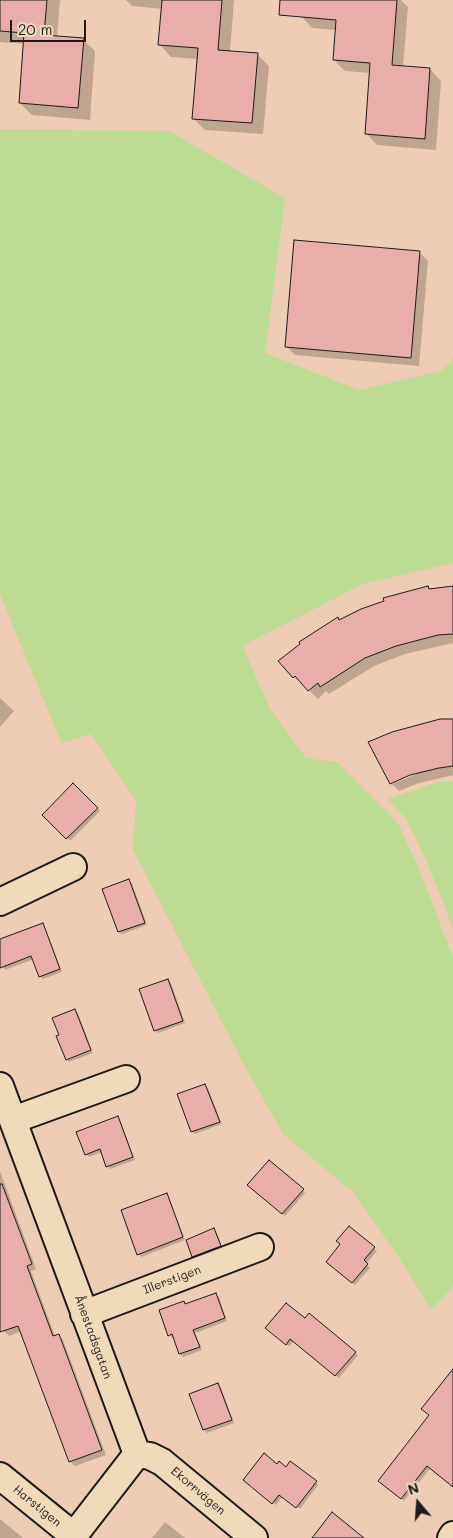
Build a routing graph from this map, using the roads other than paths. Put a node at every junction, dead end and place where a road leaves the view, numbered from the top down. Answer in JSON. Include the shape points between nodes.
{"nodes":[{"id":1,"x":73,"y":867,"type":"dead end"},
{"id":2,"x":0,"y":902,"type":"edge"},
{"id":3,"x":126,"y":1079,"type":"dead end"},
{"id":4,"x":0,"y":1086,"type":"edge"},
{"id":5,"x":13,"y":1120,"type":"junction"},
{"id":6,"x":260,"y":1247,"type":"dead end"},
{"id":7,"x":84,"y":1314,"type":"junction"},
{"id":8,"x":136,"y":1454,"type":"junction"},
{"id":9,"x":0,"y":1476,"type":"edge"},
{"id":10,"x":453,"y":1535,"type":"edge"},
{"id":11,"x":73,"y":1537,"type":"edge"},
{"id":12,"x":254,"y":1538,"type":"edge"},
{"id":13,"x":450,"y":1538,"type":"edge"}],
"edges":[{"from":1,"to":2,"type":"street"},
{"from":3,"to":5,"type":"street"},
{"from":4,"to":5,"type":"street","name":"Ånestadsgatan"},
{"from":5,"to":7,"type":"street","name":"Ånestadsgatan"},
{"from":6,"to":7,"type":"street","name":"Illerstigen"},
{"from":7,"to":8,"type":"street","name":"Ånestadsgatan"},
{"from":8,"to":11,"type":"street"},
{"from":8,"to":12,"type":"street","name":"Ekorrvägen","via":[[162,1462]]},
{"from":9,"to":11,"type":"street","name":"Harstigen"},
{"from":10,"to":13,"type":"street"}]}
